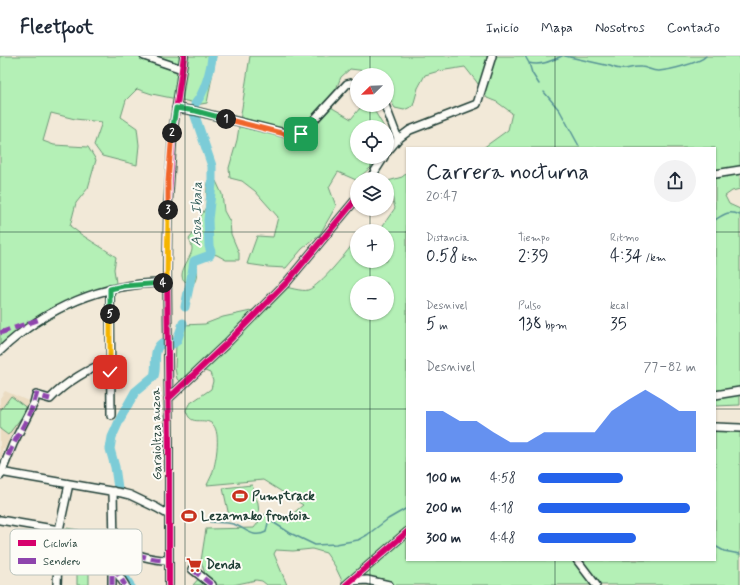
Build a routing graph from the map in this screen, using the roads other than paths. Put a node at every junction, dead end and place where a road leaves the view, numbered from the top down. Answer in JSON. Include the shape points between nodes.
{"nodes":[{"id":1,"x":144,"y":56,"type":"edge"},
{"id":2,"x":184,"y":56,"type":"edge"},
{"id":3,"x":492,"y":56,"type":"edge"},
{"id":4,"x":182,"y":69,"type":"junction"},
{"id":5,"x":350,"y":83,"type":"edge"},
{"id":6,"x":176,"y":108,"type":"junction"},
{"id":7,"x":388,"y":112,"type":"edge"},
{"id":8,"x":398,"y":139,"type":"junction"},
{"id":9,"x":394,"y":144,"type":"edge"},
{"id":10,"x":740,"y":170,"type":"edge"},
{"id":11,"x":716,"y":174,"type":"edge"},
{"id":12,"x":350,"y":206,"type":"edge"},
{"id":13,"x":167,"y":283,"type":"junction"},
{"id":14,"x":110,"y":289,"type":"junction"},
{"id":15,"x":0,"y":351,"type":"edge"},
{"id":16,"x":110,"y":360,"type":"junction"},
{"id":17,"x":740,"y":390,"type":"edge"},
{"id":18,"x":716,"y":395,"type":"edge"},
{"id":19,"x":168,"y":399,"type":"junction"},
{"id":20,"x":111,"y":415,"type":"dead end"},
{"id":21,"x":716,"y":427,"type":"edge"},
{"id":22,"x":740,"y":428,"type":"edge"},
{"id":23,"x":0,"y":473,"type":"edge"},
{"id":24,"x":69,"y":484,"type":"junction"},
{"id":25,"x":113,"y":491,"type":"junction"},
{"id":26,"x":169,"y":515,"type":"junction"},
{"id":27,"x":0,"y":520,"type":"edge"},
{"id":28,"x":53,"y":529,"type":"edge"},
{"id":29,"x":59,"y":529,"type":"edge"},
{"id":30,"x":114,"y":529,"type":"edge"},
{"id":31,"x":406,"y":533,"type":"edge"},
{"id":32,"x":142,"y":557,"type":"edge"},
{"id":33,"x":165,"y":560,"type":"dead end"},
{"id":34,"x":578,"y":561,"type":"edge"},
{"id":35,"x":192,"y":569,"type":"dead end"},
{"id":36,"x":57,"y":575,"type":"edge"},
{"id":37,"x":113,"y":575,"type":"edge"},
{"id":38,"x":118,"y":575,"type":"edge"},
{"id":39,"x":349,"y":583,"type":"edge"},
{"id":40,"x":57,"y":585,"type":"edge"},
{"id":41,"x":112,"y":585,"type":"edge"},
{"id":42,"x":125,"y":585,"type":"edge"},
{"id":43,"x":169,"y":585,"type":"edge"},
{"id":44,"x":212,"y":585,"type":"edge"},
{"id":45,"x":389,"y":585,"type":"edge"},
{"id":46,"x":596,"y":585,"type":"edge"}],
"edges":[{"from":1,"to":4,"type":"street"},
{"from":2,"to":4,"type":"street","name":"Garaioltza auzoa"},
{"from":3,"to":8,"type":"street","via":[[477,104],[410,130]]},
{"from":4,"to":6,"type":"street","name":"Garaioltza auzoa"},
{"from":5,"to":6,"type":"street","via":[[301,134],[293,136]]},
{"from":6,"to":13,"type":"street","name":"Garaioltza auzoa","via":[[168,181]]},
{"from":7,"to":8,"type":"street"},
{"from":8,"to":9,"type":"street"},
{"from":10,"to":11,"type":"street"},
{"from":12,"to":19,"type":"street","via":[[282,287]]},
{"from":13,"to":14,"type":"street"},
{"from":13,"to":19,"type":"street","name":"Garaioltza auzoa"},
{"from":14,"to":15,"type":"street","via":[[82,298],[53,312],[18,335]]},
{"from":14,"to":16,"type":"street"},
{"from":16,"to":20,"type":"street"},
{"from":16,"to":23,"type":"street","via":[[70,381],[50,399],[36,395],[35,402]]},
{"from":17,"to":18,"type":"street"},
{"from":19,"to":26,"type":"street","name":"Garaioltza auzoa"},
{"from":21,"to":22,"type":"street"},
{"from":23,"to":24,"type":"street"},
{"from":24,"to":25,"type":"street"},
{"from":24,"to":29,"type":"street"},
{"from":25,"to":26,"type":"street","via":[[130,495]]},
{"from":25,"to":30,"type":"street"},
{"from":26,"to":43,"type":"street","name":"Garaioltza auzoa"},
{"from":27,"to":28,"type":"street"},
{"from":31,"to":39,"type":"street"},
{"from":32,"to":33,"type":"street"},
{"from":34,"to":46,"type":"street"},
{"from":35,"to":44,"type":"street"},
{"from":36,"to":40,"type":"street"},
{"from":37,"to":41,"type":"street"},
{"from":38,"to":42,"type":"street"},
{"from":39,"to":45,"type":"street","via":[[367,580]]}]}
